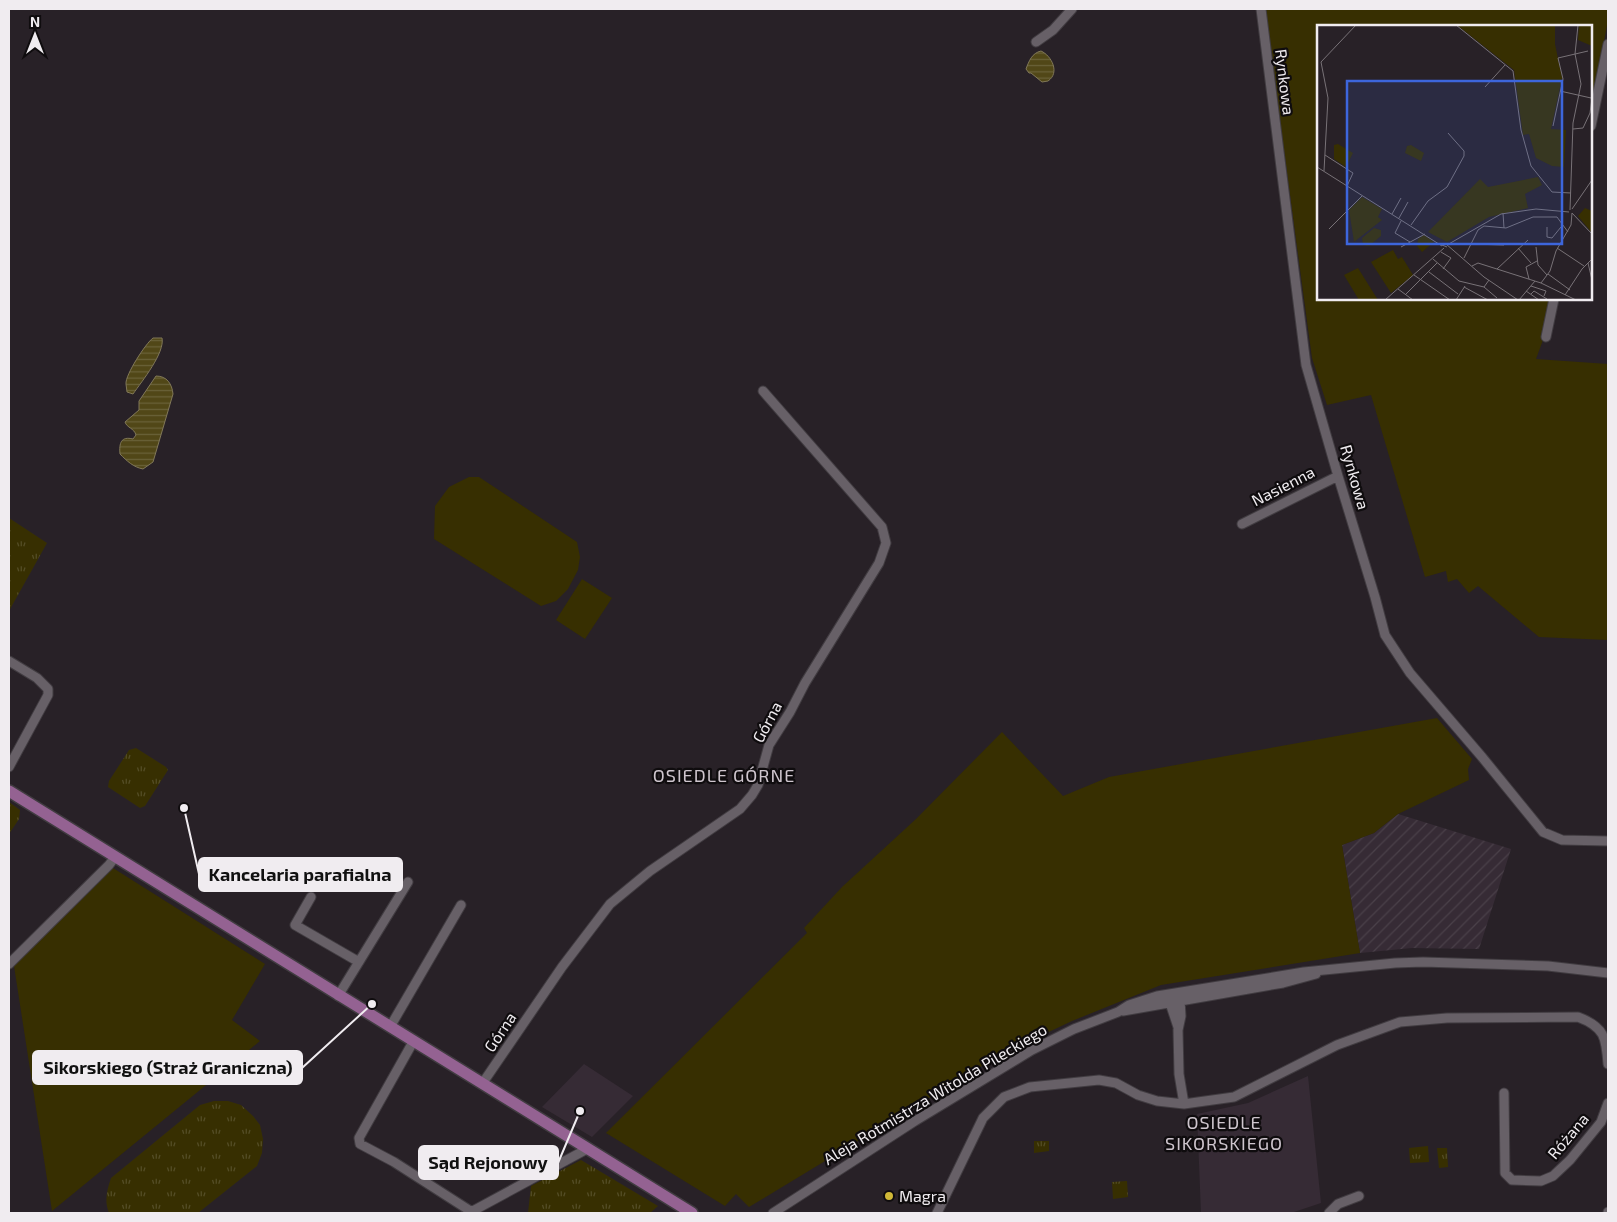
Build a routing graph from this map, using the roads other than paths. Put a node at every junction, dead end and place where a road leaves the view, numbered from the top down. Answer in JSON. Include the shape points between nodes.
{"nodes":[{"id":1,"x":1072,"y":9,"type":"edge"},
{"id":2,"x":1261,"y":9,"type":"edge"},
{"id":3,"x":1036,"y":42,"type":"dead end"},
{"id":4,"x":1608,"y":44,"type":"edge"},
{"id":5,"x":1605,"y":77,"type":"edge"},
{"id":6,"x":1592,"y":122,"type":"edge"},
{"id":7,"x":1554,"y":300,"type":"edge"},
{"id":8,"x":1546,"y":337,"type":"dead end"},
{"id":9,"x":763,"y":391,"type":"dead end"},
{"id":10,"x":1338,"y":476,"type":"junction"},
{"id":11,"x":1242,"y":524,"type":"dead end"},
{"id":12,"x":9,"y":661,"type":"edge"},
{"id":13,"x":9,"y":768,"type":"edge"},
{"id":14,"x":9,"y":791,"type":"edge"},
{"id":15,"x":1608,"y":841,"type":"edge"},
{"id":16,"x":115,"y":857,"type":"junction"},
{"id":17,"x":408,"y":882,"type":"dead end"},
{"id":18,"x":311,"y":897,"type":"dead end"},
{"id":19,"x":461,"y":905,"type":"dead end"},
{"id":20,"x":359,"y":962,"type":"junction"},
{"id":21,"x":9,"y":964,"type":"edge"},
{"id":22,"x":1322,"y":971,"type":"junction"},
{"id":23,"x":1608,"y":973,"type":"edge"},
{"id":24,"x":1174,"y":992,"type":"junction"},
{"id":25,"x":338,"y":996,"type":"junction"},
{"id":26,"x":1180,"y":1000,"type":"junction"},
{"id":27,"x":1170,"y":1002,"type":"junction"},
{"id":28,"x":1118,"y":1012,"type":"junction"},
{"id":29,"x":390,"y":1027,"type":"junction"},
{"id":30,"x":1178,"y":1030,"type":"junction"},
{"id":31,"x":413,"y":1042,"type":"junction"},
{"id":32,"x":1608,"y":1064,"type":"edge"},
{"id":33,"x":482,"y":1084,"type":"junction"},
{"id":34,"x":1504,"y":1094,"type":"dead end"},
{"id":35,"x":1608,"y":1103,"type":"edge"},
{"id":36,"x":1184,"y":1104,"type":"junction"},
{"id":37,"x":587,"y":1149,"type":"junction"},
{"id":38,"x":1359,"y":1196,"type":"dead end"},
{"id":39,"x":470,"y":1212,"type":"edge"},
{"id":40,"x":690,"y":1213,"type":"edge"},
{"id":41,"x":772,"y":1213,"type":"edge"},
{"id":42,"x":937,"y":1213,"type":"edge"},
{"id":43,"x":1329,"y":1213,"type":"edge"}],
"edges":[{"from":1,"to":3,"type":"street","via":[[1053,30]]},
{"from":2,"to":10,"type":"street","name":"Rynkowa","via":[[1306,365]]},
{"from":4,"to":5,"type":"street"},
{"from":5,"to":6,"type":"street"},
{"from":7,"to":8,"type":"street"},
{"from":9,"to":33,"type":"street","name":"Górna","via":[[882,527],[886,543],[879,563],[769,745],[752,795],[740,809],[650,871],[610,904],[562,967]]},
{"from":10,"to":11,"type":"street","name":"Nasienna"},
{"from":10,"to":15,"type":"street","name":"Rynkowa","via":[[1384,635],[1410,673],[1543,832],[1562,840]]},
{"from":12,"to":13,"type":"street","via":[[37,678],[48,689],[48,695]]},
{"from":14,"to":16,"type":"main road"},
{"from":16,"to":21,"type":"street"},
{"from":16,"to":25,"type":"main road"},
{"from":17,"to":20,"type":"street"},
{"from":18,"to":20,"type":"street","via":[[295,925]]},
{"from":19,"to":29,"type":"street"},
{"from":20,"to":25,"type":"street"},
{"from":22,"to":23,"type":"street","name":"Aleja Rotmistrza Witolda Pileckiego","via":[[1423,962],[1548,966]]},
{"from":22,"to":24,"type":"street","name":"Aleja Rotmistrza Witolda Pileckiego"},
{"from":22,"to":26,"type":"street","name":"Aleja Rotmistrza Witolda Pileckiego","via":[[1283,983]]},
{"from":24,"to":26,"type":"street"},
{"from":24,"to":27,"type":"street"},
{"from":24,"to":28,"type":"street","name":"Aleja Rotmistrza Witolda Pileckiego","via":[[1129,1005]]},
{"from":25,"to":29,"type":"main road"},
{"from":26,"to":27,"type":"street","name":"Aleja Rotmistrza Witolda Pileckiego"},
{"from":26,"to":30,"type":"street"},
{"from":27,"to":28,"type":"street","name":"Aleja Rotmistrza Witolda Pileckiego"},
{"from":27,"to":30,"type":"street"},
{"from":28,"to":41,"type":"street","name":"Aleja Rotmistrza Witolda Pileckiego","via":[[1032,1050]]},
{"from":29,"to":31,"type":"main road"},
{"from":30,"to":36,"type":"street","via":[[1179,1074]]},
{"from":31,"to":33,"type":"main road"},
{"from":31,"to":39,"type":"street","via":[[370,1116],[359,1138],[360,1144],[394,1162]]},
{"from":32,"to":36,"type":"street","via":[[1607,1044],[1600,1030],[1578,1017],[1447,1018],[1400,1022],[1337,1045],[1234,1097]]},
{"from":33,"to":37,"type":"main road"},
{"from":34,"to":35,"type":"street","name":"Różana","via":[[1505,1173],[1512,1180],[1541,1181],[1553,1176],[1601,1122]]},
{"from":36,"to":42,"type":"street","via":[[1147,1098],[1099,1080],[1030,1087],[1004,1097],[983,1118]]},
{"from":37,"to":39,"type":"street"},
{"from":37,"to":40,"type":"main road"},
{"from":38,"to":43,"type":"street","via":[[1338,1204]]}]}
